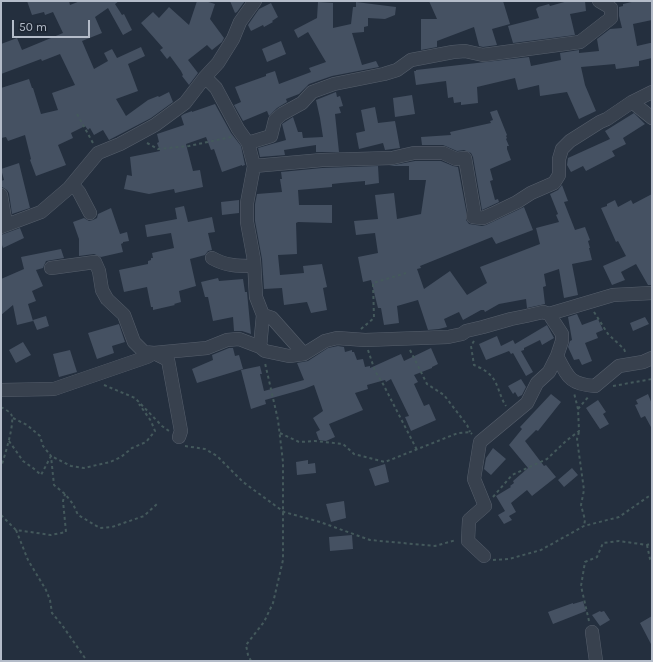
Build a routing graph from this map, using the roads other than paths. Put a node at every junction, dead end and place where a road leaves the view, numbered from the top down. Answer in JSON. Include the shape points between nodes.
{"nodes":[{"id":1,"x":255,"y":1,"type":"edge"},
{"id":2,"x":599,"y":1,"type":"edge"},
{"id":3,"x":205,"y":77,"type":"junction"},
{"id":4,"x":652,"y":92,"type":"edge"},
{"id":5,"x":632,"y":102,"type":"junction"},
{"id":6,"x":652,"y":118,"type":"edge"},
{"id":7,"x":245,"y":139,"type":"junction"},
{"id":8,"x":254,"y":166,"type":"junction"},
{"id":9,"x":72,"y":184,"type":"junction"},
{"id":10,"x":1,"y":195,"type":"edge"},
{"id":11,"x":90,"y":213,"type":"dead end"},
{"id":12,"x":4,"y":226,"type":"edge"},
{"id":13,"x":212,"y":258,"type":"dead end"},
{"id":14,"x":254,"y":266,"type":"junction"},
{"id":15,"x":51,"y":268,"type":"dead end"},
{"id":16,"x":652,"y":293,"type":"edge"},
{"id":17,"x":549,"y":314,"type":"junction"},
{"id":18,"x":263,"y":315,"type":"junction"},
{"id":19,"x":260,"y":347,"type":"junction"},
{"id":20,"x":154,"y":353,"type":"junction"},
{"id":21,"x":304,"y":354,"type":"junction"},
{"id":22,"x":557,"y":356,"type":"junction"},
{"id":23,"x":652,"y":358,"type":"edge"},
{"id":24,"x":1,"y":390,"type":"edge"},
{"id":25,"x":179,"y":436,"type":"road end"},
{"id":26,"x":484,"y":556,"type":"road end"},
{"id":27,"x":592,"y":632,"type":"road end"},
{"id":28,"x":596,"y":661,"type":"edge"}],
"edges":[{"from":1,"to":3,"type":"street","via":[[240,22],[218,63]]},
{"from":2,"to":7,"type":"street","via":[[611,8],[611,18],[580,42],[482,55],[465,51],[411,60],[397,70],[334,84],[312,92],[302,103],[275,120],[271,136]]},
{"from":3,"to":7,"type":"street","via":[[216,88]]},
{"from":3,"to":9,"type":"street","via":[[185,103],[155,125],[98,153]]},
{"from":4,"to":5,"type":"street"},
{"from":5,"to":6,"type":"street"},
{"from":5,"to":8,"type":"street","via":[[570,141],[562,149],[559,175],[554,183],[483,218],[473,216],[465,158],[456,159],[442,153],[414,153],[392,158]]},
{"from":7,"to":8,"type":"street"},
{"from":8,"to":14,"type":"street","via":[[247,203],[247,222]]},
{"from":9,"to":11,"type":"street"},
{"from":9,"to":12,"type":"street","via":[[41,212]]},
{"from":10,"to":12,"type":"street"},
{"from":13,"to":14,"type":"street","via":[[233,266]]},
{"from":14,"to":18,"type":"street","via":[[256,297]]},
{"from":15,"to":20,"type":"street","via":[[95,262],[102,290],[107,299],[124,315],[134,342],[144,352]]},
{"from":16,"to":17,"type":"street","via":[[613,295]]},
{"from":17,"to":21,"type":"street","via":[[543,312],[511,318],[448,337],[365,340],[337,338],[325,341]]},
{"from":17,"to":22,"type":"street","via":[[562,334]]},
{"from":18,"to":19,"type":"street"},
{"from":18,"to":21,"type":"street","via":[[272,318]]},
{"from":19,"to":20,"type":"street","via":[[239,339],[227,340],[207,348]]},
{"from":19,"to":21,"type":"street","via":[[265,352],[277,355]]},
{"from":20,"to":24,"type":"street","via":[[147,358],[54,388]]},
{"from":20,"to":25,"type":"street","via":[[168,360],[181,431]]},
{"from":22,"to":23,"type":"street","via":[[569,378],[582,385],[595,386],[619,366]]},
{"from":22,"to":26,"type":"street","via":[[549,372],[537,383],[527,403],[480,442],[474,479],[485,506],[469,520],[468,541]]},
{"from":27,"to":28,"type":"street"}]}
